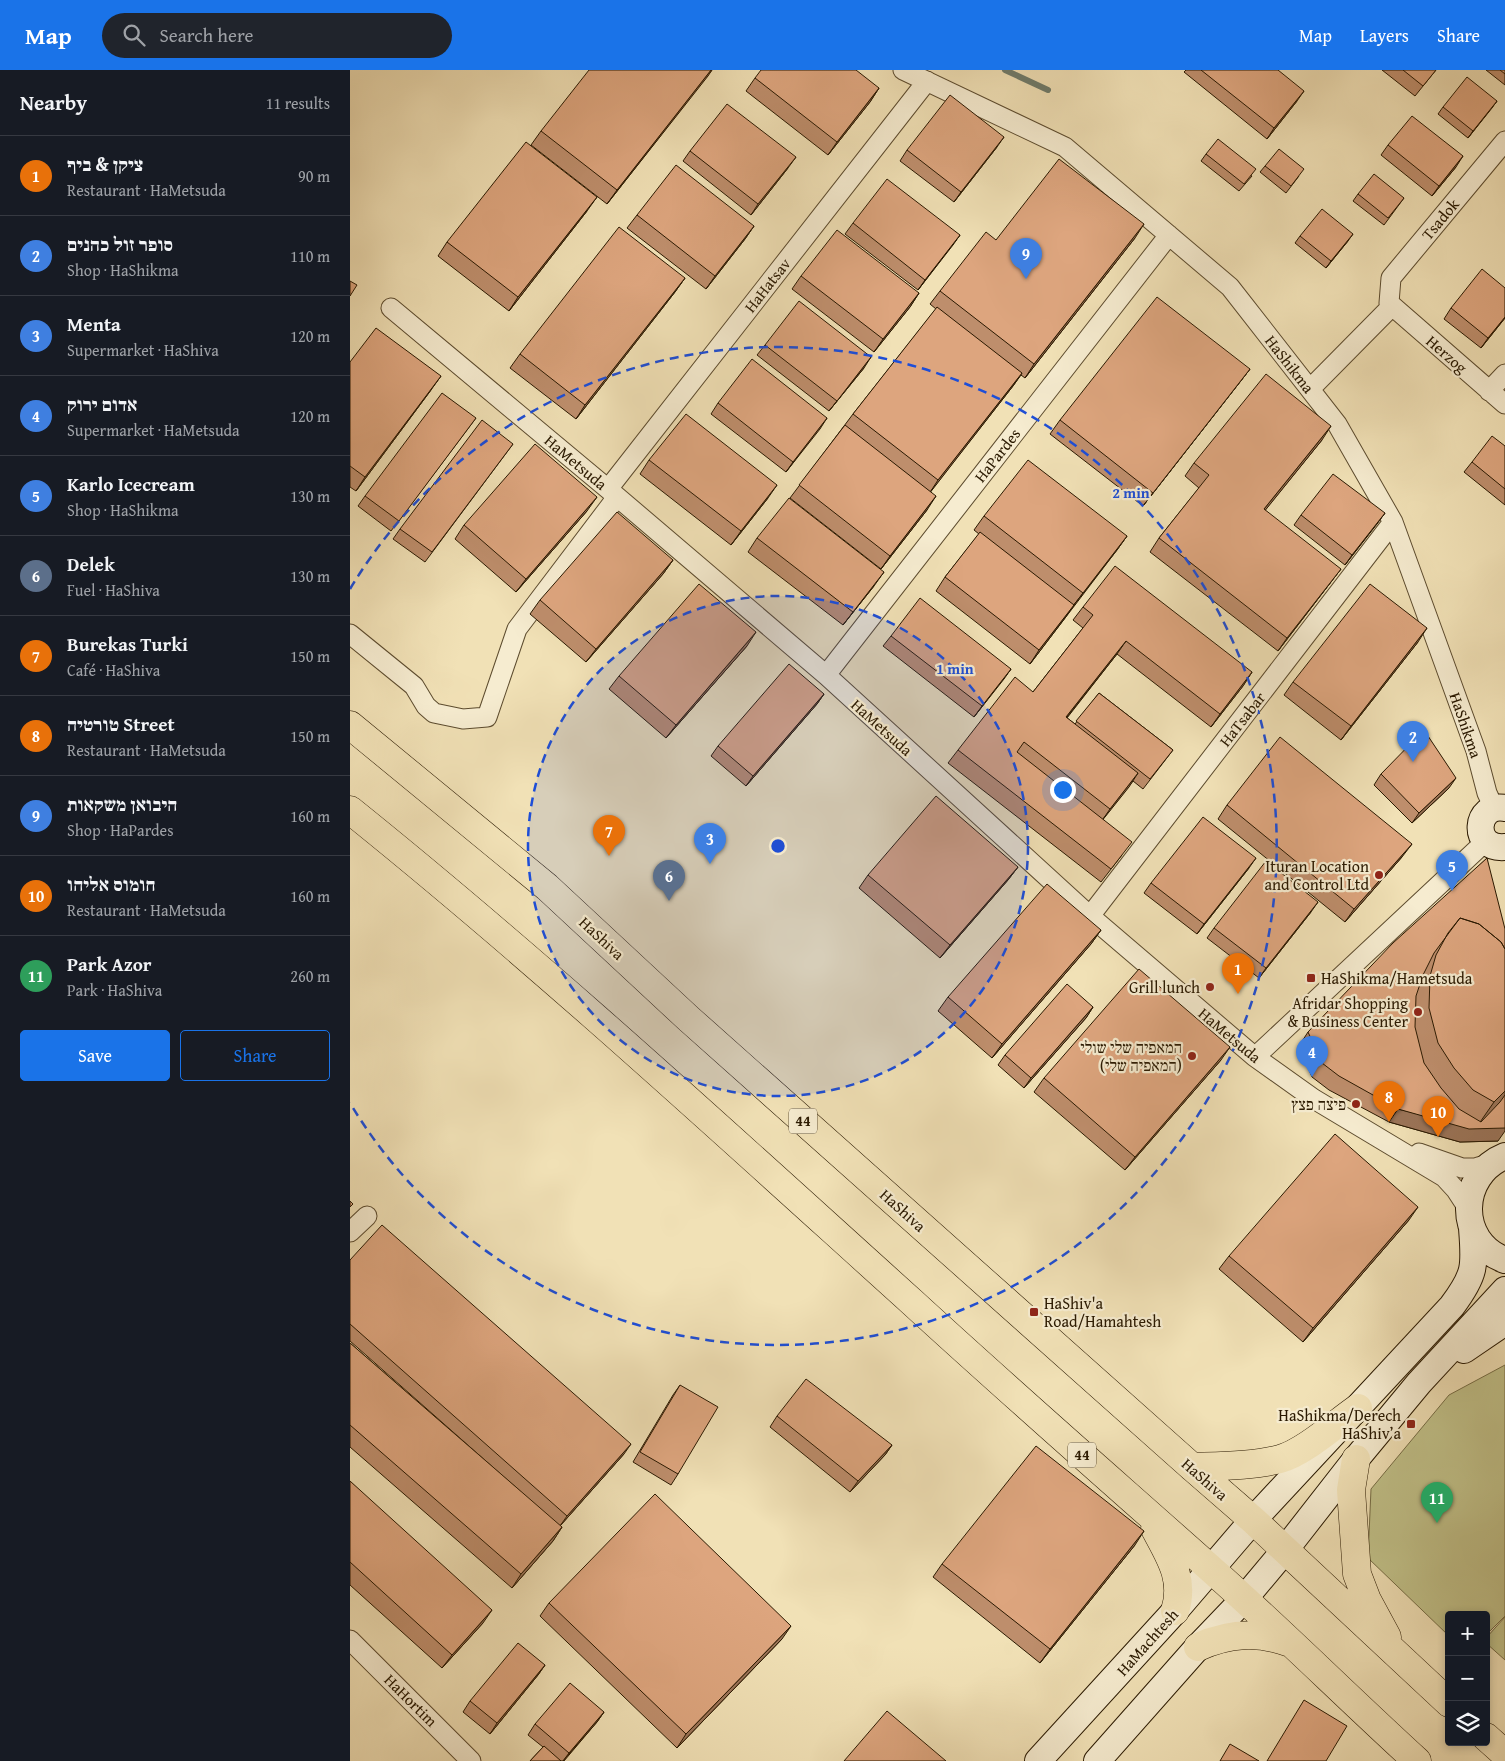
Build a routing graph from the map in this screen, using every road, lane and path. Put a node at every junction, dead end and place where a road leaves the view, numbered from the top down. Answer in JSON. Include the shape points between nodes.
{"nodes":[{"id":1,"x":903,"y":70,"type":"edge"},
{"id":2,"x":927,"y":82,"type":"junction"},
{"id":3,"x":1505,"y":141,"type":"edge"},
{"id":4,"x":1169,"y":236,"type":"junction"},
{"id":5,"x":1390,"y":305,"type":"junction"},
{"id":6,"x":391,"y":308,"type":"dead end"},
{"id":7,"x":1505,"y":374,"type":"edge"},
{"id":8,"x":1310,"y":389,"type":"junction"},
{"id":9,"x":1490,"y":391,"type":"junction"},
{"id":10,"x":1505,"y":404,"type":"edge"},
{"id":11,"x":613,"y":493,"type":"junction"},
{"id":12,"x":1393,"y":522,"type":"junction"},
{"id":13,"x":350,"y":634,"type":"edge"},
{"id":14,"x":826,"y":675,"type":"junction"},
{"id":15,"x":350,"y":725,"type":"edge"},
{"id":16,"x":1500,"y":808,"type":"edge"},
{"id":17,"x":350,"y":810,"type":"edge"},
{"id":18,"x":1499,"y":850,"type":"edge"},
{"id":19,"x":1090,"y":916,"type":"junction"},
{"id":20,"x":1255,"y":1057,"type":"junction"},
{"id":21,"x":1378,"y":1138,"type":"junction"},
{"id":22,"x":1498,"y":1160,"type":"edge"},
{"id":23,"x":367,"y":1216,"type":"dead end"},
{"id":24,"x":1470,"y":1219,"type":"junction"},
{"id":25,"x":350,"y":1232,"type":"edge"},
{"id":26,"x":1505,"y":1260,"type":"edge"},
{"id":27,"x":1505,"y":1290,"type":"edge"},
{"id":28,"x":1505,"y":1322,"type":"edge"},
{"id":29,"x":1419,"y":1383,"type":"junction"},
{"id":30,"x":1358,"y":1408,"type":"junction"},
{"id":31,"x":1356,"y":1459,"type":"junction"},
{"id":32,"x":1192,"y":1467,"type":"junction"},
{"id":33,"x":1146,"y":1512,"type":"junction"},
{"id":34,"x":1253,"y":1520,"type":"junction"},
{"id":35,"x":1285,"y":1550,"type":"junction"},
{"id":36,"x":1211,"y":1568,"type":"junction"},
{"id":37,"x":1244,"y":1599,"type":"junction"},
{"id":38,"x":1175,"y":1611,"type":"junction"},
{"id":39,"x":350,"y":1640,"type":"edge"},
{"id":40,"x":1295,"y":1645,"type":"junction"},
{"id":41,"x":1198,"y":1647,"type":"junction"},
{"id":42,"x":1407,"y":1664,"type":"junction"},
{"id":43,"x":1447,"y":1701,"type":"edge"},
{"id":44,"x":1490,"y":1741,"type":"edge"},
{"id":45,"x":1505,"y":1754,"type":"edge"},
{"id":46,"x":471,"y":1761,"type":"edge"},
{"id":47,"x":1038,"y":1761,"type":"edge"},
{"id":48,"x":1097,"y":1761,"type":"edge"},
{"id":49,"x":1417,"y":1761,"type":"edge"}],
"edges":[{"from":1,"to":2,"type":"street","name":"HaShikma"},
{"from":2,"to":4,"type":"street","name":"HaShikma","via":[[1065,147]]},
{"from":2,"to":11,"type":"street","name":"HaHatsav"},
{"from":3,"to":5,"type":"street","name":"Tsadok","via":[[1391,278]]},
{"from":4,"to":8,"type":"street","name":"HaShikma","via":[[1230,287]]},
{"from":4,"to":14,"type":"street","name":"HaPardes"},
{"from":5,"to":8,"type":"street"},
{"from":5,"to":9,"type":"street","name":"Herzog"},
{"from":6,"to":11,"type":"street","name":"HaMetsuda"},
{"from":7,"to":9,"type":"street"},
{"from":8,"to":12,"type":"street","name":"HaShikma","via":[[1337,424]]},
{"from":9,"to":10,"type":"street","name":"Herzog"},
{"from":11,"to":13,"type":"street","name":"HaHatsav","via":[[517,629],[487,717],[463,719],[434,713],[414,686]]},
{"from":11,"to":14,"type":"street","name":"HaMetsuda"},
{"from":12,"to":16,"type":"street","name":"HaShikma","via":[[1476,751],[1487,793]]},
{"from":12,"to":19,"type":"street","name":"HaTsabar"},
{"from":14,"to":19,"type":"street","name":"HaMetsuda"},
{"from":15,"to":32,"type":"highway","name":"HaShiva","number":"44","via":[[547,887],[689,1019]]},
{"from":16,"to":18,"type":"street","via":[[1488,811],[1480,829]]},
{"from":17,"to":33,"type":"highway","number":"44","via":[[446,887],[651,1065]]},
{"from":18,"to":20,"type":"street"},
{"from":19,"to":20,"type":"street","name":"HaMetsuda"},
{"from":20,"to":21,"type":"street","name":"HaMetsuda","via":[[1314,1099]]},
{"from":21,"to":22,"type":"street","name":"HaMetsuda","via":[[1462,1168],[1475,1168]]},
{"from":21,"to":24,"type":"street","name":"HaMetsuda","via":[[1444,1177],[1456,1190]]},
{"from":22,"to":24,"type":"street","name":"HaMachtesh","via":[[1477,1178],[1472,1190]]},
{"from":23,"to":25,"type":"street"},
{"from":24,"to":26,"type":"street","via":[[1476,1237],[1485,1248]]},
{"from":24,"to":30,"type":"street","name":"HaMachtesh","via":[[1474,1267],[1466,1286],[1452,1306]]},
{"from":27,"to":29,"type":"street"},
{"from":28,"to":29,"type":"street"},
{"from":29,"to":31,"type":"street"},
{"from":30,"to":32,"type":"highway","via":[[1301,1449],[1282,1458]]},
{"from":30,"to":34,"type":"street","name":"HaMachtesh"},
{"from":31,"to":35,"type":"street"},
{"from":31,"to":42,"type":"highway","via":[[1351,1490],[1357,1574],[1384,1632]]},
{"from":32,"to":34,"type":"highway","name":"HaShiva","number":"44"},
{"from":33,"to":36,"type":"highway","number":"44"},
{"from":33,"to":38,"type":"highway","via":[[1173,1562],[1178,1592]]},
{"from":34,"to":35,"type":"highway","name":"HaShiva","number":"44"},
{"from":34,"to":36,"type":"street","name":"HaMachtesh"},
{"from":35,"to":37,"type":"street"},
{"from":35,"to":42,"type":"highway","name":"HaShiva","number":"44"},
{"from":36,"to":37,"type":"highway","number":"44"},
{"from":36,"to":38,"type":"street","name":"HaMachtesh"},
{"from":37,"to":40,"type":"highway","number":"44"},
{"from":37,"to":41,"type":"street"},
{"from":38,"to":47,"type":"street","name":"HaMachtesh"},
{"from":39,"to":46,"type":"street","name":"HaHortim"},
{"from":40,"to":41,"type":"highway","via":[[1248,1634],[1215,1639]]},
{"from":40,"to":49,"type":"highway","number":"44"},
{"from":41,"to":48,"type":"street"},
{"from":42,"to":43,"type":"highway","name":"HaShiva","number":"44"},
{"from":44,"to":45,"type":"highway"}]}
